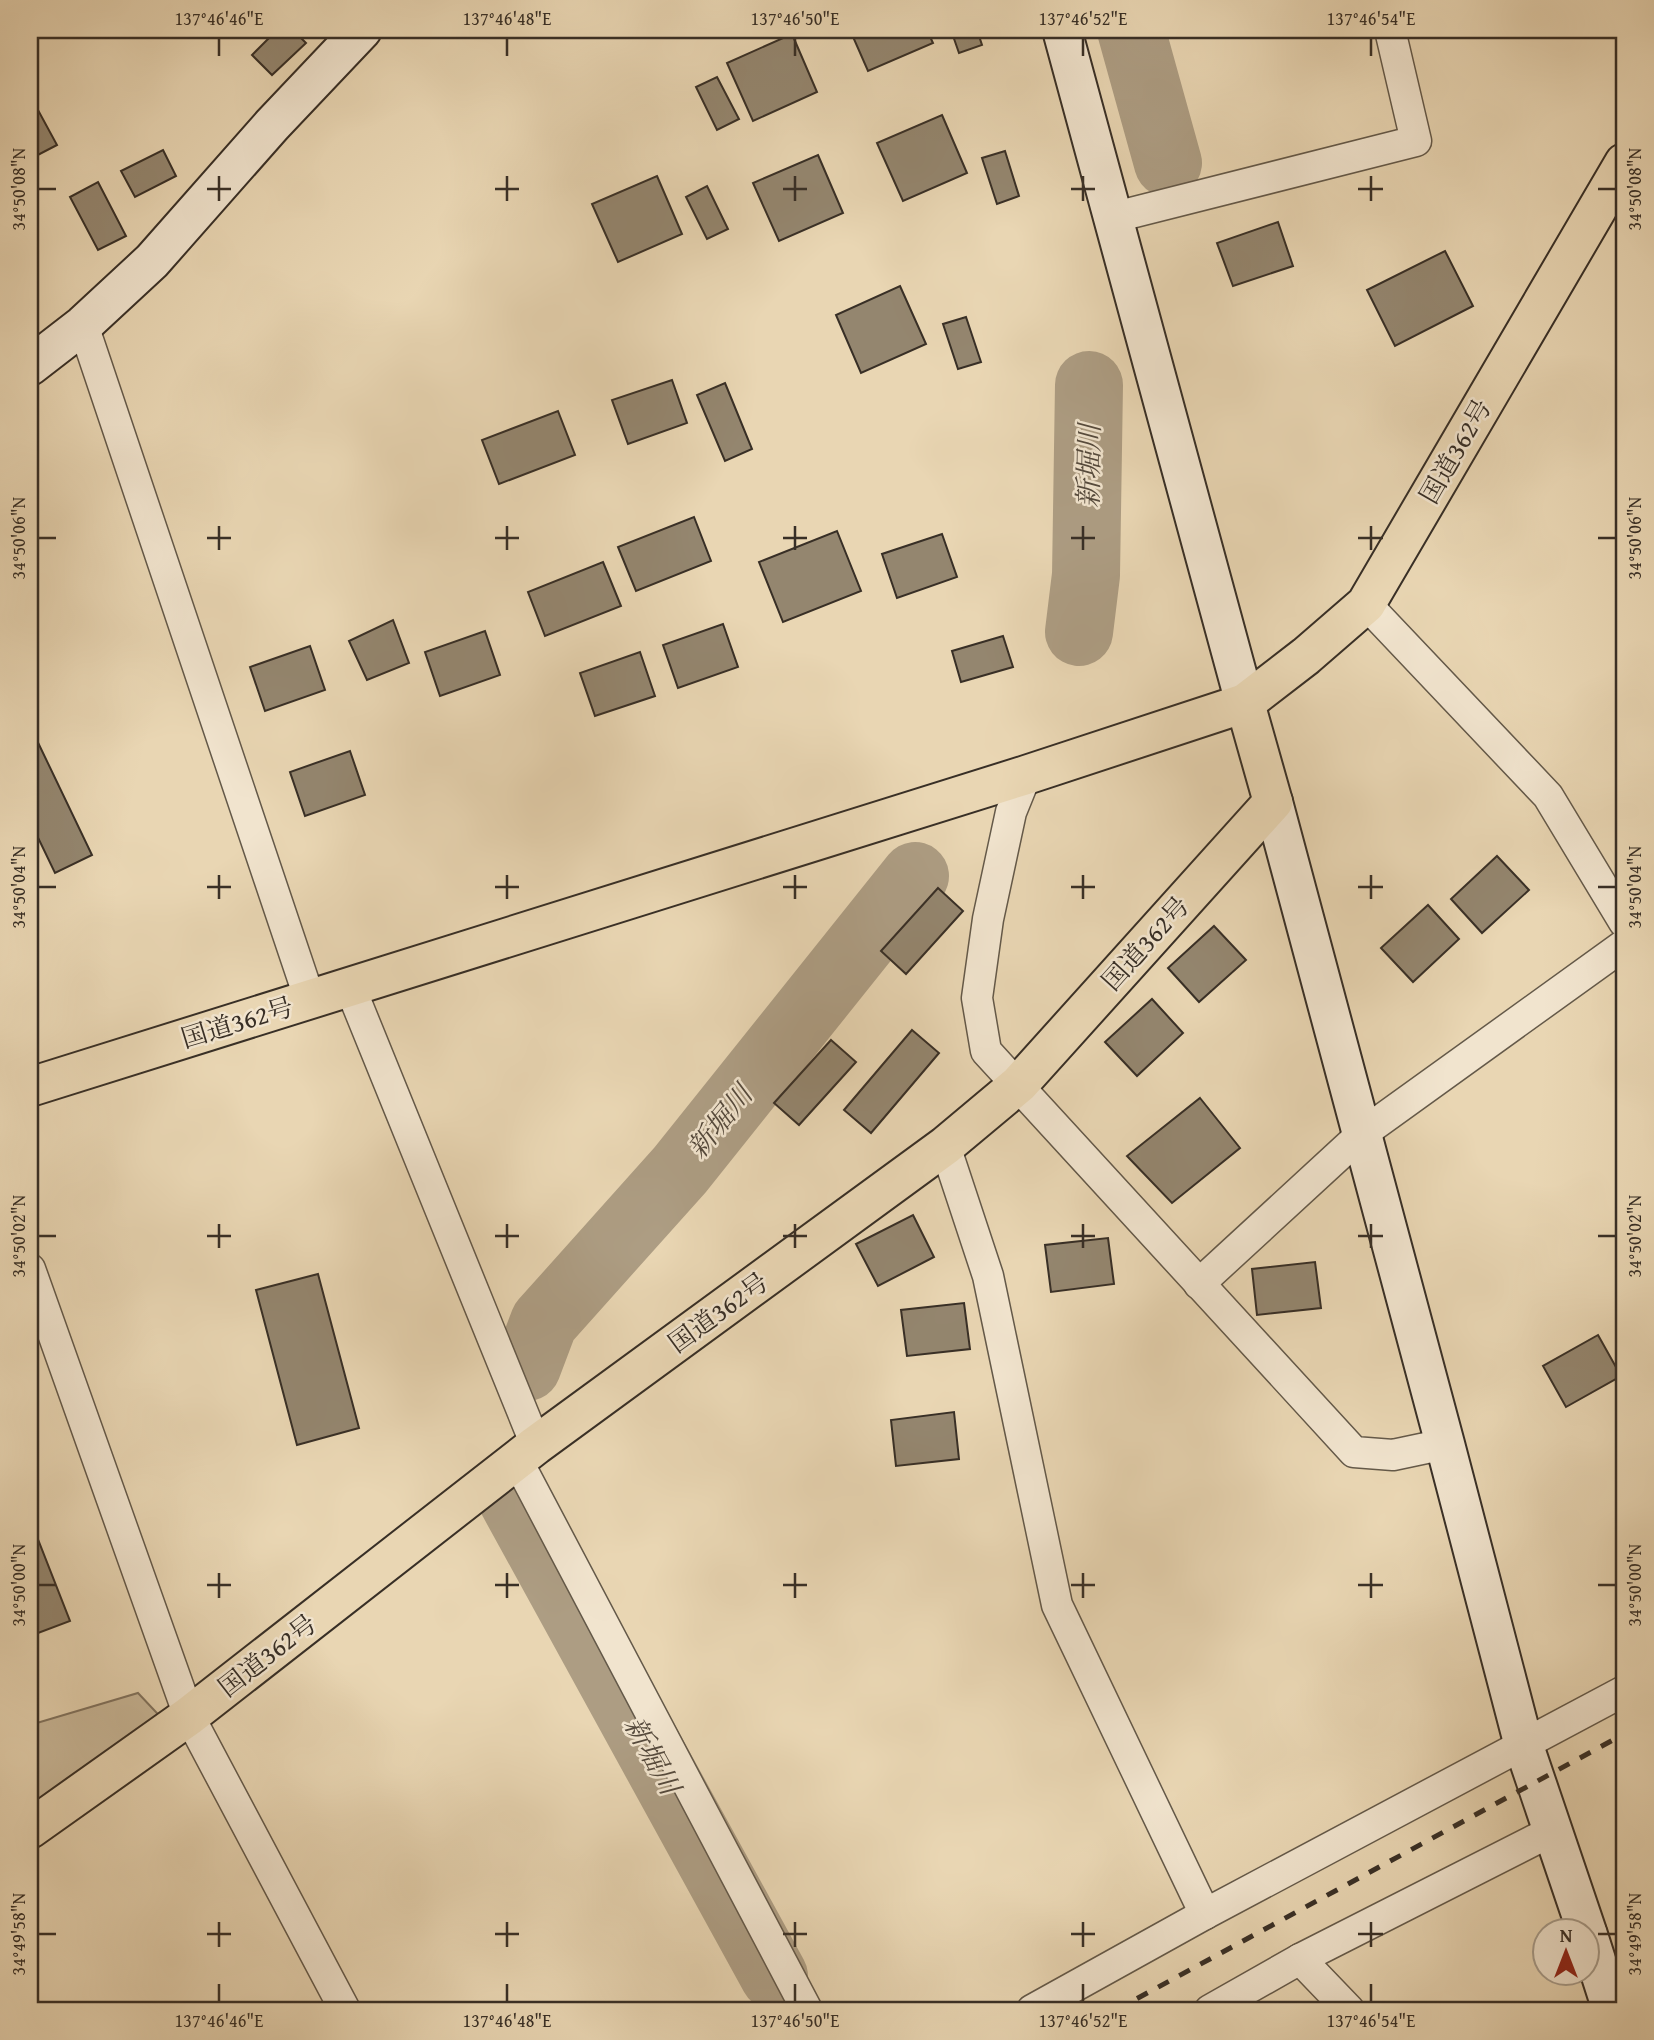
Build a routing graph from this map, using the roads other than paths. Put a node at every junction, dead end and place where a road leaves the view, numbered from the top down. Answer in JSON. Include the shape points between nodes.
{"nodes":[{"id":1,"x":362,"y":30,"type":"edge"},
{"id":2,"x":1062,"y":30,"type":"edge"},
{"id":3,"x":1390,"y":30,"type":"edge"},
{"id":4,"x":1624,"y":163,"type":"edge"},
{"id":5,"x":1115,"y":217,"type":"junction"},
{"id":6,"x":83,"y":325,"type":"junction"},
{"id":7,"x":30,"y":366,"type":"edge"},
{"id":8,"x":1366,"y":604,"type":"junction"},
{"id":9,"x":1245,"y":702,"type":"junction"},
{"id":10,"x":1026,"y":775,"type":"junction"},
{"id":11,"x":1273,"y":802,"type":"junction"},
{"id":12,"x":1624,"y":922,"type":"edge"},
{"id":13,"x":1624,"y":945,"type":"edge"},
{"id":14,"x":349,"y":987,"type":"junction"},
{"id":15,"x":310,"y":1000,"type":"junction"},
{"id":16,"x":1018,"y":1084,"type":"junction"},
{"id":17,"x":30,"y":1087,"type":"edge"},
{"id":18,"x":1363,"y":1133,"type":"junction"},
{"id":19,"x":945,"y":1146,"type":"junction"},
{"id":20,"x":30,"y":1269,"type":"edge"},
{"id":21,"x":1199,"y":1284,"type":"junction"},
{"id":22,"x":1446,"y":1444,"type":"junction"},
{"id":23,"x":526,"y":1453,"type":"junction"},
{"id":24,"x":1624,"y":1691,"type":"edge"},
{"id":25,"x":189,"y":1716,"type":"junction"},
{"id":26,"x":1524,"y":1746,"type":"junction"},
{"id":27,"x":30,"y":1829,"type":"edge"},
{"id":28,"x":1554,"y":1830,"type":"junction"},
{"id":29,"x":1205,"y":1913,"type":"junction"},
{"id":30,"x":1582,"y":1918,"type":"edge"},
{"id":31,"x":1300,"y":1959,"type":"junction"},
{"id":32,"x":1602,"y":1979,"type":"edge"},
{"id":33,"x":345,"y":2010,"type":"edge"},
{"id":34,"x":807,"y":2010,"type":"edge"},
{"id":35,"x":1032,"y":2010,"type":"edge"},
{"id":36,"x":1210,"y":2010,"type":"edge"},
{"id":37,"x":1349,"y":2010,"type":"edge"},
{"id":38,"x":1612,"y":2010,"type":"edge"}],
"edges":[{"from":1,"to":6,"type":"street","via":[[152,261]]},
{"from":2,"to":5,"type":"street"},
{"from":3,"to":5,"type":"street","via":[[1416,141]]},
{"from":4,"to":8,"type":"highway","name":"国道362号"},
{"from":5,"to":9,"type":"street"},
{"from":6,"to":7,"type":"street"},
{"from":6,"to":15,"type":"street"},
{"from":8,"to":9,"type":"highway","name":"国道362号"},
{"from":8,"to":12,"type":"street","via":[[1548,796]]},
{"from":9,"to":10,"type":"highway","name":"国道362号"},
{"from":9,"to":11,"type":"highway"},
{"from":10,"to":14,"type":"highway","name":"国道362号"},
{"from":10,"to":16,"type":"street","via":[[1000,856],[977,998],[986,1051]]},
{"from":11,"to":16,"type":"highway","name":"国道362号"},
{"from":11,"to":18,"type":"street"},
{"from":13,"to":18,"type":"street"},
{"from":14,"to":15,"type":"highway","name":"国道362号"},
{"from":14,"to":23,"type":"street"},
{"from":15,"to":17,"type":"highway","name":"国道362号"},
{"from":16,"to":19,"type":"highway","name":"国道362号"},
{"from":16,"to":21,"type":"street"},
{"from":18,"to":21,"type":"street"},
{"from":18,"to":22,"type":"street"},
{"from":19,"to":23,"type":"highway","name":"国道362号"},
{"from":19,"to":29,"type":"street","via":[[988,1276],[1057,1605]]},
{"from":20,"to":25,"type":"street"},
{"from":21,"to":22,"type":"street","via":[[1354,1452],[1393,1455]]},
{"from":22,"to":26,"type":"street"},
{"from":23,"to":25,"type":"highway","name":"国道362号"},
{"from":23,"to":34,"type":"street"},
{"from":24,"to":26,"type":"street"},
{"from":25,"to":27,"type":"highway","name":"国道362号"},
{"from":25,"to":33,"type":"street"},
{"from":26,"to":28,"type":"street"},
{"from":26,"to":29,"type":"street"},
{"from":28,"to":30,"type":"street"},
{"from":28,"to":31,"type":"street"},
{"from":29,"to":35,"type":"street"},
{"from":31,"to":36,"type":"street"},
{"from":31,"to":37,"type":"street"},
{"from":32,"to":38,"type":"street"}]}
